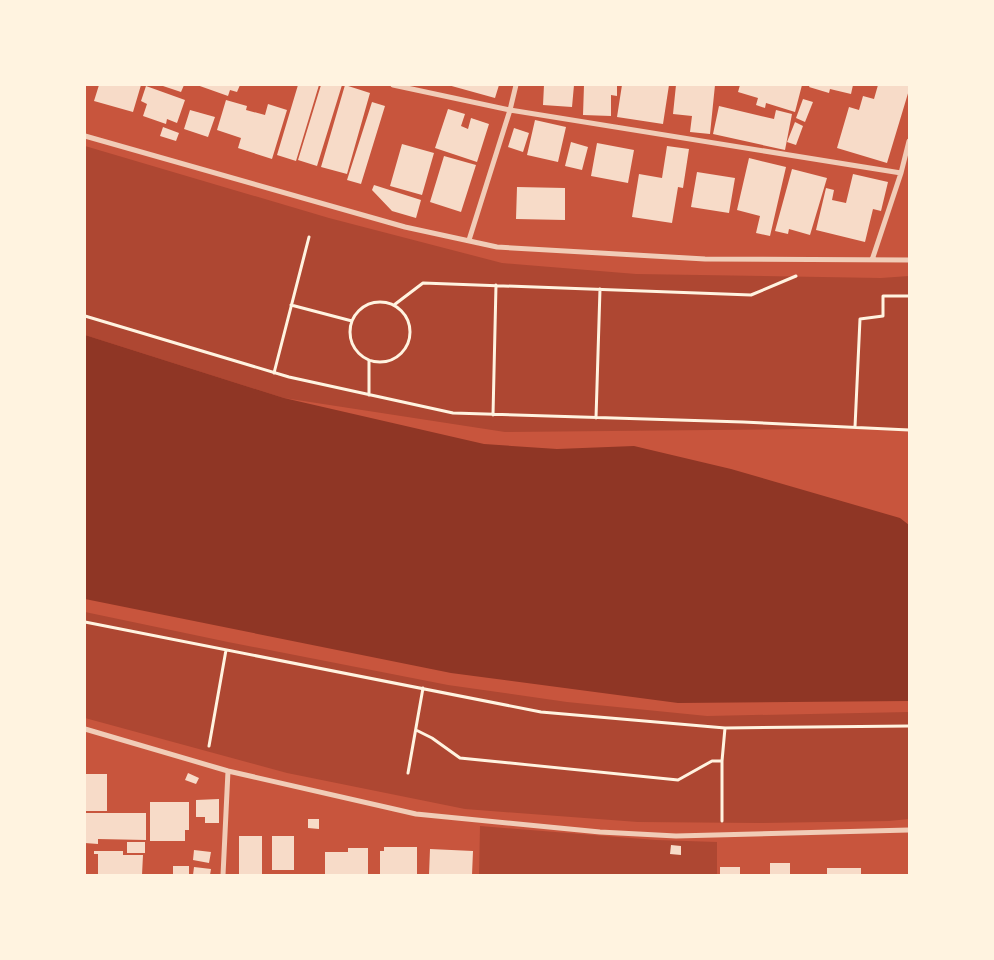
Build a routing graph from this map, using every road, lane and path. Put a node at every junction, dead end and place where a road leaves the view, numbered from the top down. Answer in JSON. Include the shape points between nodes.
{"nodes":[{"id":1,"x":393,"y":85,"type":"edge"},
{"id":2,"x":516,"y":85,"type":"edge"},
{"id":3,"x":510,"y":110,"type":"junction"},
{"id":4,"x":85,"y":136,"type":"edge"},
{"id":5,"x":909,"y":142,"type":"edge"},
{"id":6,"x":901,"y":173,"type":"junction"},
{"id":7,"x":309,"y":237,"type":"dead end"},
{"id":8,"x":469,"y":240,"type":"junction"},
{"id":9,"x":872,"y":260,"type":"junction"},
{"id":10,"x":909,"y":260,"type":"edge"},
{"id":11,"x":797,"y":276,"type":"dead end"},
{"id":12,"x":496,"y":285,"type":"junction"},
{"id":13,"x":600,"y":289,"type":"junction"},
{"id":14,"x":909,"y":296,"type":"edge"},
{"id":15,"x":291,"y":305,"type":"junction"},
{"id":16,"x":394,"y":305,"type":"junction"},
{"id":17,"x":85,"y":316,"type":"edge"},
{"id":18,"x":352,"y":320,"type":"junction"},
{"id":19,"x":369,"y":360,"type":"junction"},
{"id":20,"x":274,"y":373,"type":"junction"},
{"id":21,"x":369,"y":395,"type":"junction"},
{"id":22,"x":493,"y":415,"type":"junction"},
{"id":23,"x":596,"y":418,"type":"junction"},
{"id":24,"x":855,"y":427,"type":"junction"},
{"id":25,"x":909,"y":430,"type":"edge"},
{"id":26,"x":85,"y":622,"type":"edge"},
{"id":27,"x":226,"y":650,"type":"junction"},
{"id":28,"x":423,"y":688,"type":"junction"},
{"id":29,"x":909,"y":726,"type":"edge"},
{"id":30,"x":725,"y":728,"type":"junction"},
{"id":31,"x":85,"y":729,"type":"edge"},
{"id":32,"x":416,"y":730,"type":"junction"},
{"id":33,"x":209,"y":746,"type":"dead end"},
{"id":34,"x":722,"y":761,"type":"junction"},
{"id":35,"x":228,"y":771,"type":"junction"},
{"id":36,"x":408,"y":773,"type":"dead end"},
{"id":37,"x":909,"y":830,"type":"edge"},
{"id":38,"x":722,"y":834,"type":"junction"},
{"id":39,"x":223,"y":875,"type":"edge"}],
"edges":[{"from":1,"to":3,"type":"street"},
{"from":2,"to":3,"type":"street"},
{"from":3,"to":6,"type":"street"},
{"from":3,"to":8,"type":"street"},
{"from":4,"to":8,"type":"street","via":[[405,227]]},
{"from":5,"to":6,"type":"street"},
{"from":6,"to":9,"type":"street"},
{"from":7,"to":15,"type":"path"},
{"from":8,"to":9,"type":"street","via":[[497,247],[705,259]]},
{"from":9,"to":10,"type":"street"},
{"from":11,"to":13,"type":"path","via":[[751,294]]},
{"from":12,"to":13,"type":"path"},
{"from":12,"to":16,"type":"path","via":[[423,283]]},
{"from":12,"to":22,"type":"path"},
{"from":13,"to":23,"type":"path"},
{"from":14,"to":24,"type":"path","via":[[883,296],[883,316],[860,319]]},
{"from":15,"to":18,"type":"path"},
{"from":15,"to":20,"type":"path"},
{"from":16,"to":18,"type":"path","via":[[374,302],[357,312]]},
{"from":16,"to":19,"type":"path","via":[[408,320],[409,340],[404,350],[388,361]]},
{"from":17,"to":20,"type":"path"},
{"from":18,"to":19,"type":"path","via":[[351,339],[361,355]]},
{"from":19,"to":21,"type":"path"},
{"from":20,"to":21,"type":"path"},
{"from":21,"to":22,"type":"path","via":[[453,413]]},
{"from":22,"to":23,"type":"path"},
{"from":23,"to":24,"type":"path"},
{"from":24,"to":25,"type":"path"},
{"from":26,"to":27,"type":"path"},
{"from":27,"to":28,"type":"path"},
{"from":27,"to":33,"type":"path"},
{"from":28,"to":30,"type":"path","via":[[541,712]]},
{"from":28,"to":32,"type":"path"},
{"from":29,"to":30,"type":"path"},
{"from":30,"to":34,"type":"path"},
{"from":31,"to":35,"type":"street"},
{"from":32,"to":34,"type":"path","via":[[460,758],[678,780],[712,761]]},
{"from":32,"to":36,"type":"path"},
{"from":34,"to":38,"type":"path"},
{"from":35,"to":38,"type":"street","via":[[416,814],[600,832],[676,836]]},
{"from":35,"to":39,"type":"street"},
{"from":37,"to":38,"type":"street"}]}
